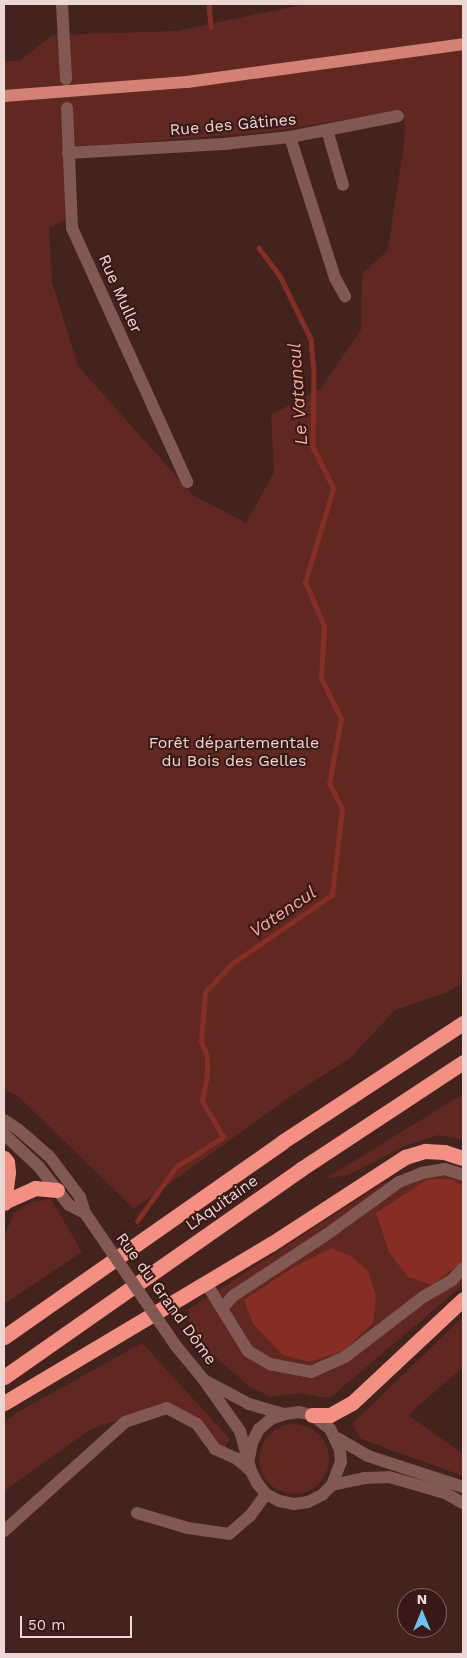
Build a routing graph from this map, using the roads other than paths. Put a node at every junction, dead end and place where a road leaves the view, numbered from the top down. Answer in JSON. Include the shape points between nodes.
{"nodes":[{"id":1,"x":62,"y":4,"type":"edge"},
{"id":2,"x":463,"y":44,"type":"edge"},
{"id":3,"x":66,"y":79,"type":"dead end"},
{"id":4,"x":4,"y":96,"type":"edge"},
{"id":5,"x":67,"y":108,"type":"dead end"},
{"id":6,"x":398,"y":116,"type":"dead end"},
{"id":7,"x":327,"y":130,"type":"junction"},
{"id":8,"x":290,"y":137,"type":"junction"},
{"id":9,"x":68,"y":153,"type":"junction"},
{"id":10,"x":343,"y":185,"type":"dead end"},
{"id":11,"x":345,"y":296,"type":"dead end"},
{"id":12,"x":187,"y":482,"type":"dead end"},
{"id":13,"x":463,"y":1023,"type":"edge"},
{"id":14,"x":463,"y":1062,"type":"edge"},
{"id":15,"x":4,"y":1120,"type":"edge"},
{"id":16,"x":4,"y":1134,"type":"edge"},
{"id":17,"x":4,"y":1158,"type":"edge"},
{"id":18,"x":463,"y":1158,"type":"edge"},
{"id":19,"x":463,"y":1175,"type":"edge"},
{"id":20,"x":57,"y":1190,"type":"junction"},
{"id":21,"x":80,"y":1197,"type":"junction"},
{"id":22,"x":4,"y":1203,"type":"edge"},
{"id":23,"x":85,"y":1213,"type":"junction"},
{"id":24,"x":463,"y":1268,"type":"edge"},
{"id":25,"x":206,"y":1283,"type":"junction"},
{"id":26,"x":463,"y":1300,"type":"edge"},
{"id":27,"x":222,"y":1308,"type":"junction"},
{"id":28,"x":4,"y":1337,"type":"edge"},
{"id":29,"x":4,"y":1377,"type":"edge"},
{"id":30,"x":204,"y":1380,"type":"junction"},
{"id":31,"x":4,"y":1402,"type":"edge"},
{"id":32,"x":285,"y":1414,"type":"junction"},
{"id":33,"x":312,"y":1415,"type":"junction"},
{"id":34,"x":337,"y":1438,"type":"junction"},
{"id":35,"x":249,"y":1458,"type":"junction"},
{"id":36,"x":251,"y":1471,"type":"junction"},
{"id":37,"x":332,"y":1485,"type":"junction"},
{"id":38,"x":463,"y":1487,"type":"edge"},
{"id":39,"x":266,"y":1494,"type":"junction"},
{"id":40,"x":463,"y":1502,"type":"edge"},
{"id":41,"x":137,"y":1513,"type":"dead end"},
{"id":42,"x":4,"y":1531,"type":"edge"}],
"edges":[{"from":1,"to":3,"type":"street"},
{"from":2,"to":4,"type":"main road","via":[[186,82]]},
{"from":5,"to":9,"type":"street","name":"Rue Muller"},
{"from":6,"to":7,"type":"street","name":"Rue des Gâtines"},
{"from":7,"to":8,"type":"street","name":"Rue des Gâtines"},
{"from":7,"to":10,"type":"street"},
{"from":8,"to":9,"type":"street","name":"Rue des Gâtines"},
{"from":8,"to":11,"type":"street","via":[[335,278]]},
{"from":9,"to":12,"type":"street","name":"Rue Muller","via":[[72,228]]},
{"from":13,"to":28,"type":"highway","name":"L'Aquitaine","via":[[282,1142]]},
{"from":14,"to":29,"type":"highway","name":"L'Aquitaine","via":[[301,1169]]},
{"from":15,"to":21,"type":"street","name":"Rue du Grand Dôme","via":[[50,1157]]},
{"from":16,"to":20,"type":"street","name":"Rue du Grand Dôme","via":[[39,1167]]},
{"from":17,"to":22,"type":"highway","via":[[8,1172]]},
{"from":18,"to":25,"type":"highway","via":[[425,1151],[405,1157]]},
{"from":19,"to":27,"type":"street","via":[[446,1169],[422,1173],[399,1182],[233,1296]]},
{"from":20,"to":21,"type":"street","via":[[68,1190]]},
{"from":20,"to":22,"type":"highway","via":[[36,1188]]},
{"from":20,"to":23,"type":"street","name":"Rue du Grand Dôme","via":[[69,1205]]},
{"from":21,"to":23,"type":"street","name":"Rue du Grand Dôme"},
{"from":23,"to":30,"type":"street","name":"Rue du Grand Dôme","bridge":true,"via":[[176,1346]]},
{"from":24,"to":27,"type":"street","via":[[452,1280],[422,1297],[345,1357],[311,1372],[270,1364],[248,1351]]},
{"from":25,"to":27,"type":"street"},
{"from":25,"to":31,"type":"highway"},
{"from":26,"to":33,"type":"highway","via":[[352,1403],[330,1415]]},
{"from":30,"to":32,"type":"street","name":"Rue du Grand Dôme","via":[[249,1404]]},
{"from":30,"to":35,"type":"street","via":[[240,1431]]},
{"from":32,"to":33,"type":"street"},
{"from":32,"to":35,"type":"street","via":[[271,1419],[260,1430],[252,1443]]},
{"from":33,"to":34,"type":"street"},
{"from":34,"to":37,"type":"street","via":[[341,1462]]},
{"from":34,"to":38,"type":"street","via":[[368,1456]]},
{"from":35,"to":36,"type":"street"},
{"from":36,"to":39,"type":"street"},
{"from":36,"to":42,"type":"street","via":[[237,1459],[215,1449],[197,1424],[167,1408],[125,1422]]},
{"from":37,"to":39,"type":"street","via":[[322,1496],[294,1504]]},
{"from":37,"to":40,"type":"street","via":[[389,1477],[446,1493]]},
{"from":39,"to":41,"type":"street","via":[[250,1516],[229,1534],[188,1528]]}]}
